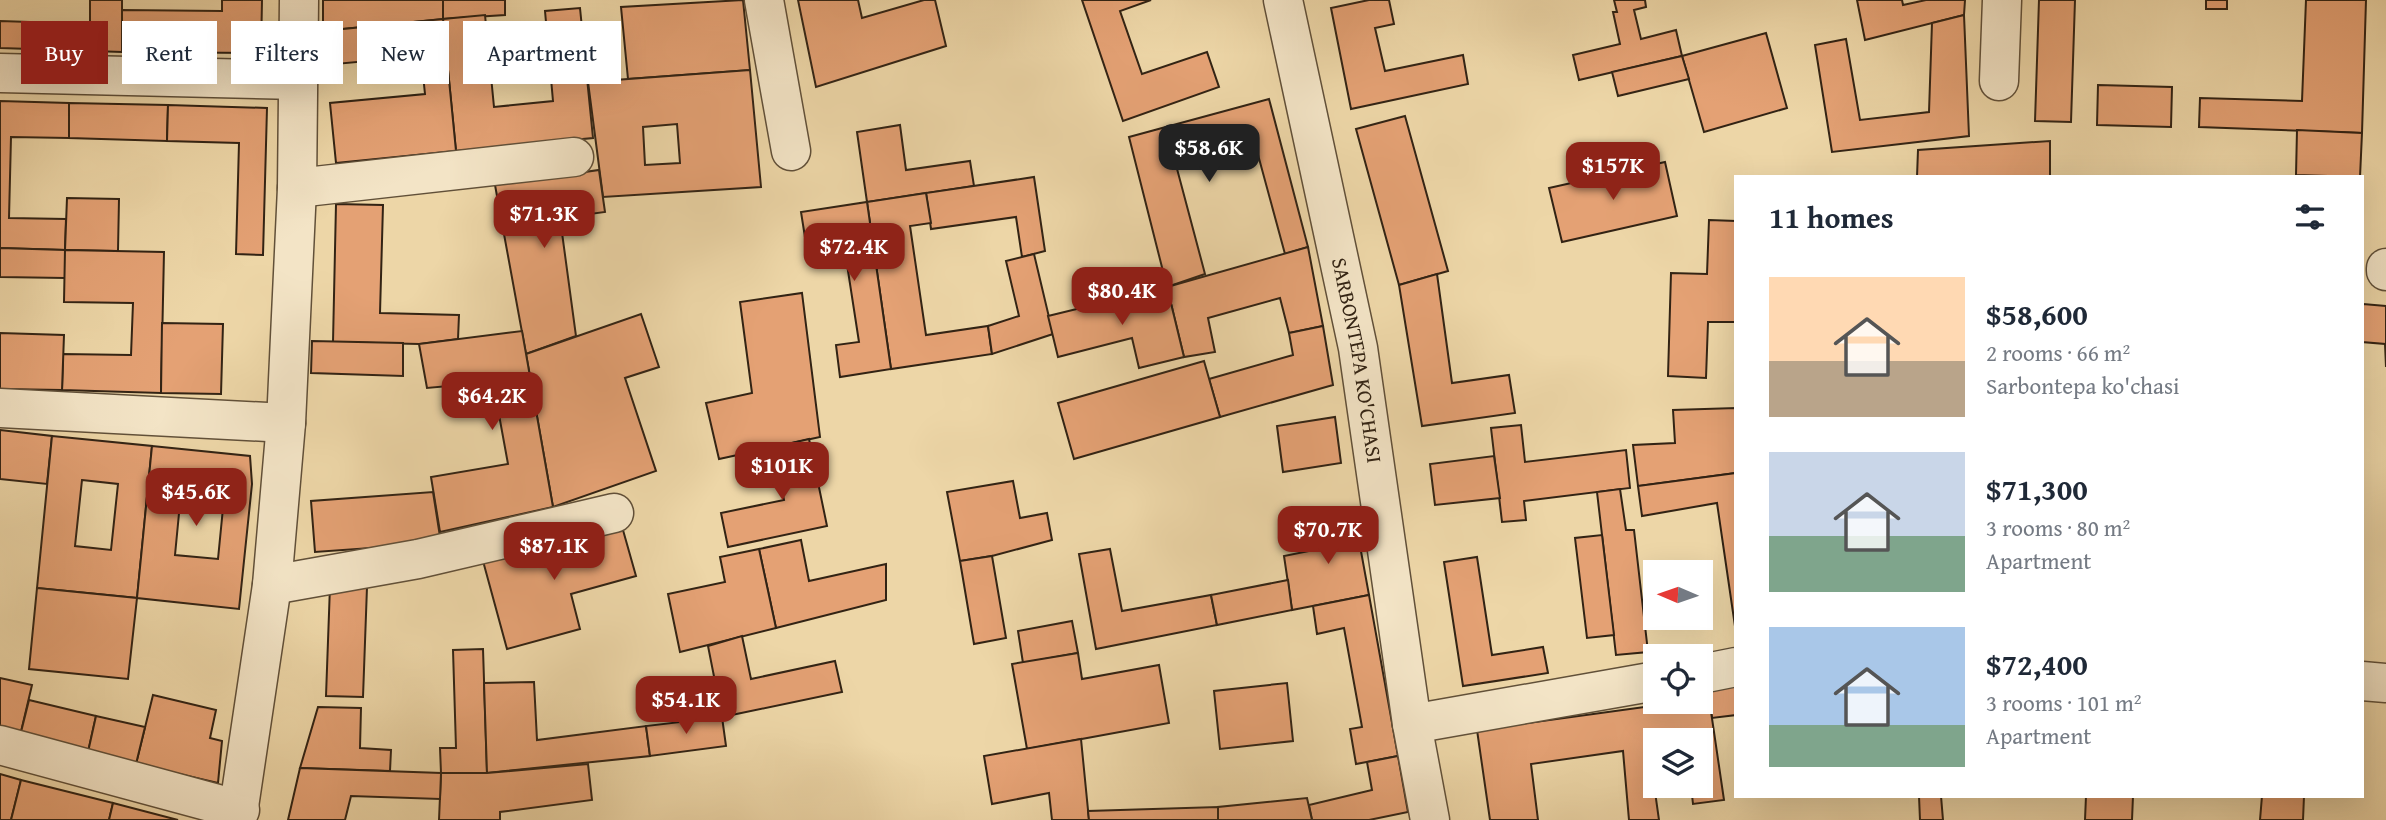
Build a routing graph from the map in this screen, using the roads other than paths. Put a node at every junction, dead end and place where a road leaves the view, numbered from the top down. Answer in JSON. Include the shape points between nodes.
{"nodes":[{"id":1,"x":299,"y":0,"type":"edge"},
{"id":2,"x":764,"y":0,"type":"edge"},
{"id":3,"x":1283,"y":0,"type":"edge"},
{"id":4,"x":2002,"y":0,"type":"edge"},
{"id":5,"x":299,"y":21,"type":"edge"},
{"id":6,"x":0,"y":73,"type":"edge"},
{"id":7,"x":231,"y":78,"type":"edge"},
{"id":8,"x":1999,"y":81,"type":"dead end"},
{"id":9,"x":298,"y":84,"type":"edge"},
{"id":10,"x":791,"y":151,"type":"dead end"},
{"id":11,"x":575,"y":157,"type":"dead end"},
{"id":12,"x":297,"y":188,"type":"junction"},
{"id":13,"x":0,"y":408,"type":"edge"},
{"id":14,"x":286,"y":423,"type":"junction"},
{"id":15,"x":614,"y":513,"type":"dead end"},
{"id":16,"x":272,"y":585,"type":"junction"},
{"id":17,"x":1734,"y":667,"type":"edge"},
{"id":18,"x":1713,"y":672,"type":"edge"},
{"id":19,"x":2364,"y":681,"type":"edge"},
{"id":20,"x":1643,"y":683,"type":"edge"},
{"id":21,"x":2386,"y":683,"type":"edge"},
{"id":22,"x":1412,"y":724,"type":"junction"},
{"id":23,"x":0,"y":746,"type":"edge"},
{"id":24,"x":239,"y":815,"type":"edge"},
{"id":25,"x":1430,"y":820,"type":"edge"}],
"edges":[{"from":1,"to":5,"type":"street"},
{"from":2,"to":10,"type":"street"},
{"from":3,"to":22,"type":"street","name":"SARBONTEPA KO'CHASI","via":[[1358,348]]},
{"from":4,"to":8,"type":"street"},
{"from":6,"to":7,"type":"street"},
{"from":9,"to":12,"type":"street"},
{"from":11,"to":12,"type":"street"},
{"from":12,"to":14,"type":"street"},
{"from":13,"to":14,"type":"street"},
{"from":14,"to":16,"type":"street"},
{"from":15,"to":16,"type":"street","via":[[418,559]]},
{"from":16,"to":24,"type":"street"},
{"from":17,"to":18,"type":"street"},
{"from":19,"to":21,"type":"street"},
{"from":20,"to":22,"type":"street"},
{"from":22,"to":25,"type":"street","name":"SARBONTEPA KO'CHASI"},
{"from":23,"to":24,"type":"street"}]}
